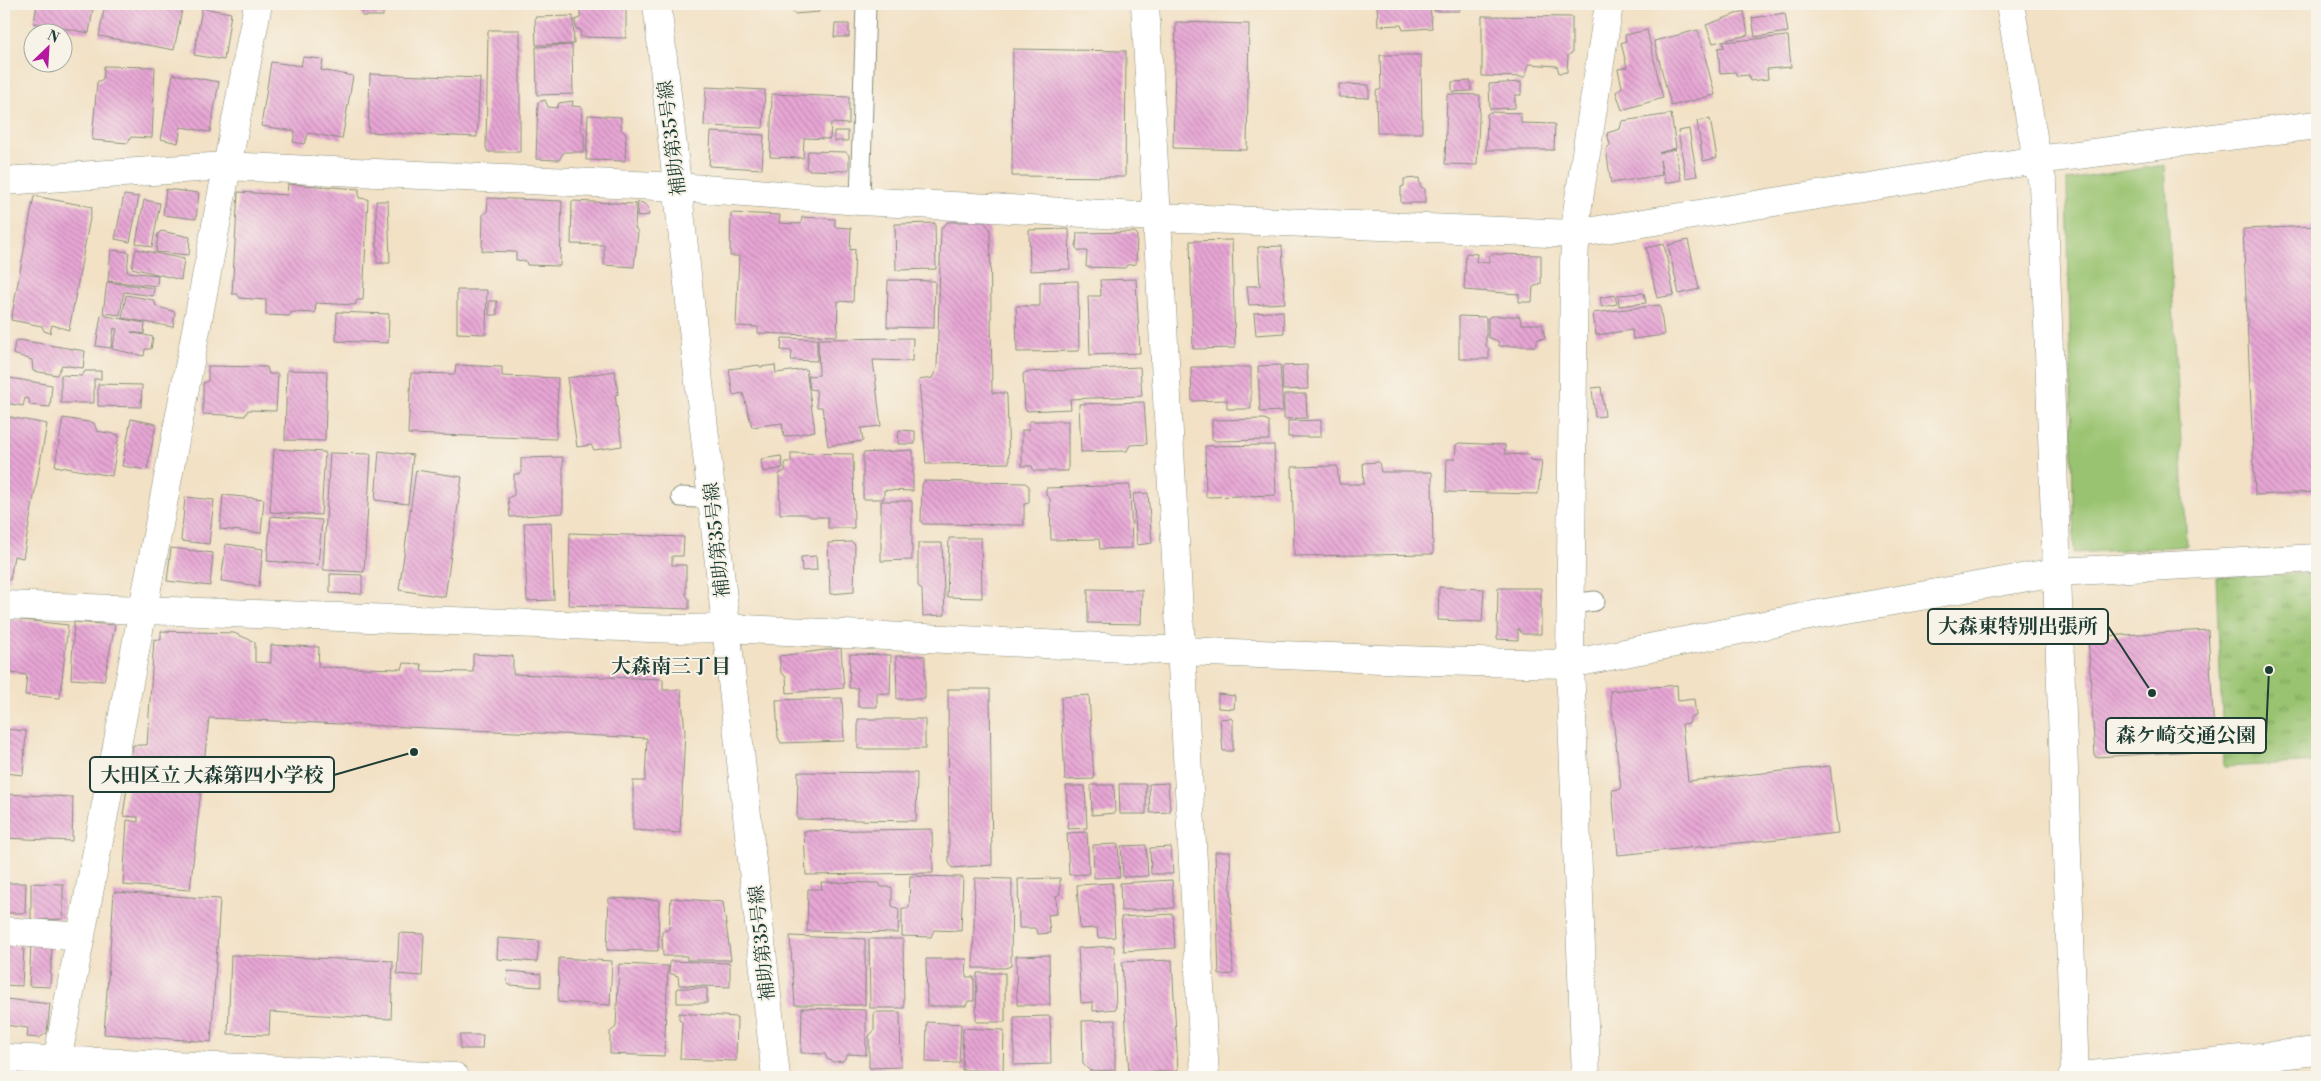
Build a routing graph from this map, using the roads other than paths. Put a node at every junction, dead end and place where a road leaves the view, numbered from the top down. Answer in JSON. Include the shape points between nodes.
{"nodes":[{"id":1,"x":258,"y":4,"type":"edge"},
{"id":2,"x":657,"y":4,"type":"edge"},
{"id":3,"x":866,"y":4,"type":"edge"},
{"id":4,"x":1146,"y":4,"type":"edge"},
{"id":5,"x":1609,"y":4,"type":"edge"},
{"id":6,"x":2010,"y":4,"type":"edge"},
{"id":7,"x":2317,"y":124,"type":"edge"},
{"id":8,"x":2037,"y":160,"type":"junction"},
{"id":9,"x":226,"y":166,"type":"junction"},
{"id":10,"x":4,"y":181,"type":"edge"},
{"id":11,"x":678,"y":186,"type":"junction"},
{"id":12,"x":860,"y":201,"type":"junction"},
{"id":13,"x":1157,"y":217,"type":"junction"},
{"id":14,"x":1574,"y":234,"type":"junction"},
{"id":15,"x":681,"y":497,"type":"dead end"},
{"id":16,"x":712,"y":499,"type":"junction"},
{"id":17,"x":2317,"y":558,"type":"edge"},
{"id":18,"x":2056,"y":572,"type":"junction"},
{"id":19,"x":4,"y":605,"type":"edge"},
{"id":20,"x":141,"y":610,"type":"junction"},
{"id":21,"x":727,"y":628,"type":"junction"},
{"id":22,"x":1182,"y":651,"type":"junction"},
{"id":23,"x":1570,"y":664,"type":"junction"},
{"id":24,"x":4,"y":931,"type":"edge"},
{"id":25,"x":80,"y":937,"type":"junction"},
{"id":26,"x":2317,"y":1051,"type":"edge"},
{"id":27,"x":4,"y":1058,"type":"edge"},
{"id":28,"x":56,"y":1069,"type":"edge"},
{"id":29,"x":412,"y":1077,"type":"edge"},
{"id":30,"x":455,"y":1077,"type":"edge"},
{"id":31,"x":776,"y":1077,"type":"edge"},
{"id":32,"x":1206,"y":1077,"type":"edge"},
{"id":33,"x":1586,"y":1077,"type":"edge"},
{"id":34,"x":2074,"y":1077,"type":"edge"}],
"edges":[{"from":1,"to":9,"type":"street"},
{"from":2,"to":11,"type":"street","name":"補助第35号線"},
{"from":3,"to":12,"type":"lane"},
{"from":4,"to":13,"type":"street"},
{"from":5,"to":14,"type":"street"},
{"from":6,"to":8,"type":"street"},
{"from":7,"to":8,"type":"street"},
{"from":8,"to":14,"type":"street"},
{"from":8,"to":18,"type":"street","via":[[2043,184]]},
{"from":9,"to":10,"type":"street"},
{"from":9,"to":11,"type":"street"},
{"from":9,"to":20,"type":"street"},
{"from":11,"to":12,"type":"street"},
{"from":11,"to":16,"type":"street","name":"補助第35号線"},
{"from":12,"to":13,"type":"street"},
{"from":13,"to":14,"type":"street"},
{"from":13,"to":22,"type":"street"},
{"from":14,"to":23,"type":"street","via":[[1583,602]]},
{"from":15,"to":16,"type":"lane"},
{"from":16,"to":21,"type":"street","name":"補助第35号線"},
{"from":17,"to":18,"type":"street"},
{"from":18,"to":23,"type":"street","via":[[1814,615]]},
{"from":18,"to":34,"type":"street"},
{"from":19,"to":20,"type":"street"},
{"from":20,"to":21,"type":"street","via":[[678,629]]},
{"from":20,"to":25,"type":"street"},
{"from":21,"to":22,"type":"street","via":[[877,627],[1129,653]]},
{"from":21,"to":31,"type":"street","name":"補助第35号線"},
{"from":22,"to":23,"type":"street"},
{"from":22,"to":32,"type":"street","via":[[1180,727]]},
{"from":23,"to":33,"type":"street"},
{"from":24,"to":25,"type":"street"},
{"from":25,"to":28,"type":"street"},
{"from":26,"to":34,"type":"street"},
{"from":27,"to":28,"type":"street"},
{"from":28,"to":29,"type":"street"},
{"from":29,"to":30,"type":"street"}]}
